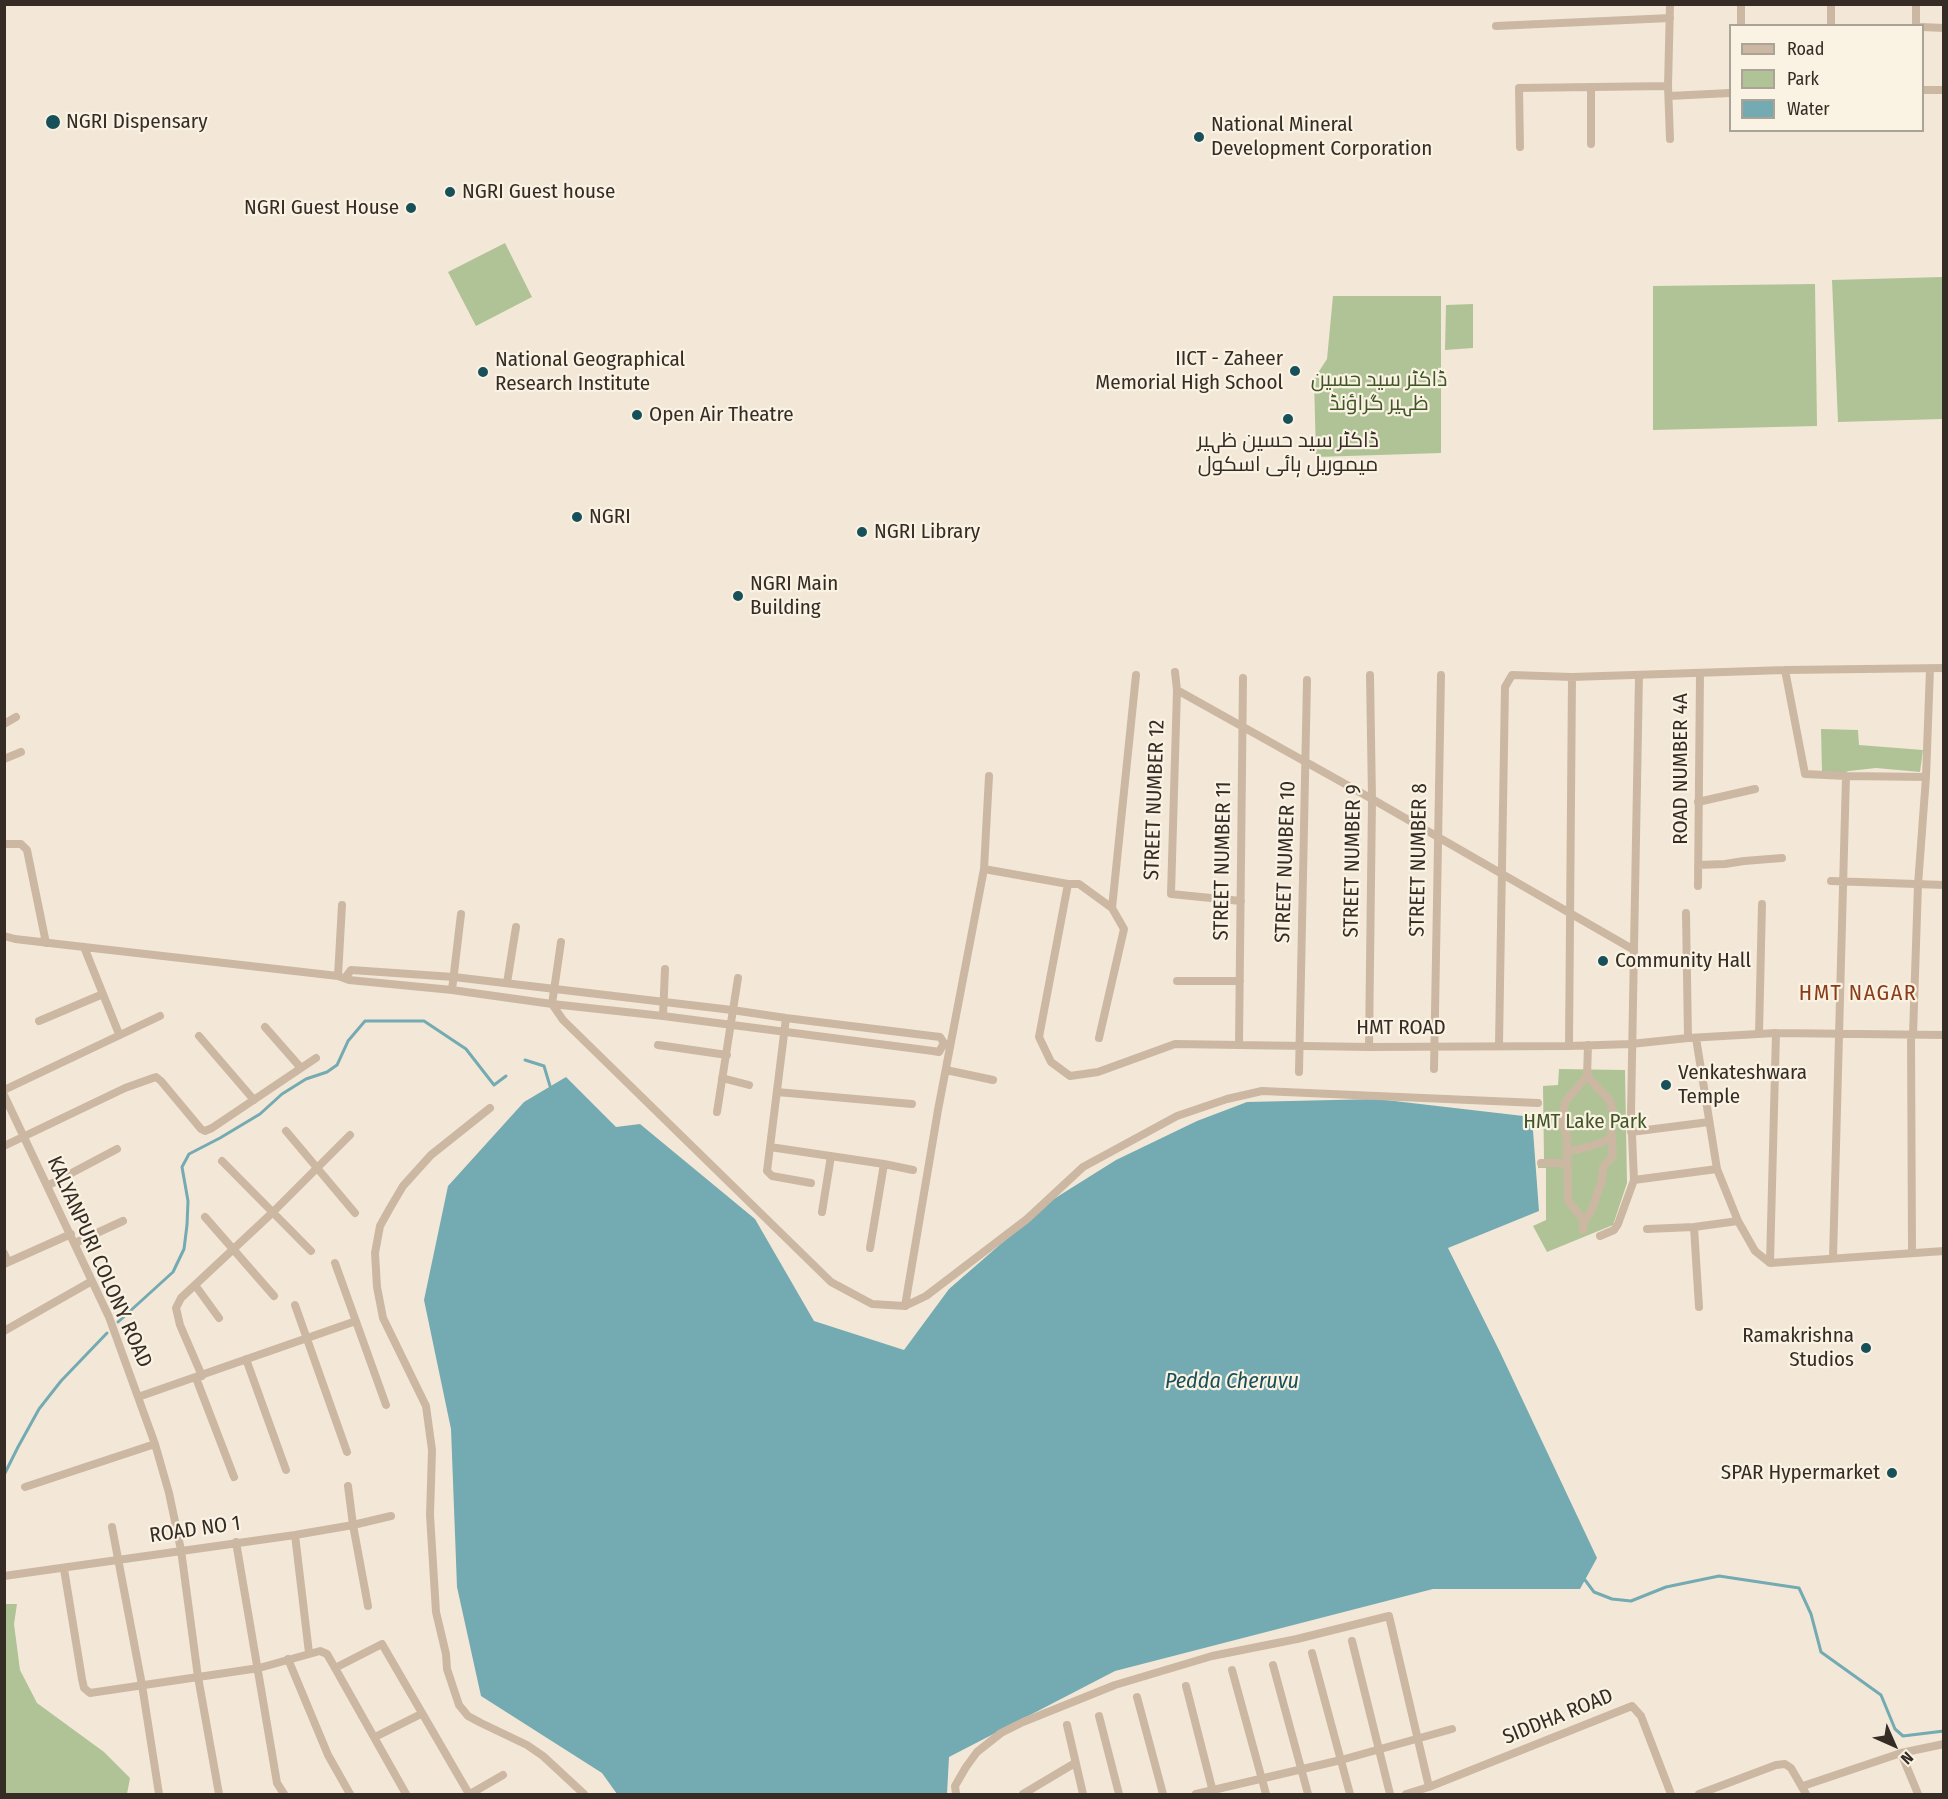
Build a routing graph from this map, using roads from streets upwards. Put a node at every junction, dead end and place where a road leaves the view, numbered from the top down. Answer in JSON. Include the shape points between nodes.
{"nodes":[{"id":1,"x":1670,"y":4,"type":"edge"},
{"id":2,"x":1741,"y":4,"type":"edge"},
{"id":3,"x":1831,"y":4,"type":"edge"},
{"id":4,"x":1916,"y":4,"type":"edge"},
{"id":5,"x":1670,"y":18,"type":"junction"},
{"id":6,"x":1741,"y":24,"type":"edge"},
{"id":7,"x":1831,"y":24,"type":"edge"},
{"id":8,"x":1916,"y":24,"type":"edge"},
{"id":9,"x":1496,"y":26,"type":"dead end"},
{"id":10,"x":1924,"y":27,"type":"edge"},
{"id":11,"x":1944,"y":28,"type":"edge"},
{"id":12,"x":1668,"y":86,"type":"junction"},
{"id":13,"x":1591,"y":87,"type":"junction"},
{"id":14,"x":1924,"y":90,"type":"edge"},
{"id":15,"x":1944,"y":90,"type":"edge"},
{"id":16,"x":1729,"y":93,"type":"edge"},
{"id":17,"x":1669,"y":96,"type":"junction"},
{"id":18,"x":1670,"y":139,"type":"dead end"},
{"id":19,"x":1591,"y":144,"type":"dead end"},
{"id":20,"x":1520,"y":147,"type":"dead end"},
{"id":21,"x":1944,"y":668,"type":"edge"},
{"id":22,"x":1930,"y":669,"type":"junction"},
{"id":23,"x":1785,"y":670,"type":"junction"},
{"id":24,"x":1175,"y":672,"type":"dead end"},
{"id":25,"x":1700,"y":673,"type":"junction"},
{"id":26,"x":1136,"y":675,"type":"dead end"},
{"id":27,"x":1370,"y":675,"type":"dead end"},
{"id":28,"x":1441,"y":675,"type":"dead end"},
{"id":29,"x":1640,"y":675,"type":"junction"},
{"id":30,"x":1572,"y":677,"type":"junction"},
{"id":31,"x":1243,"y":678,"type":"dead end"},
{"id":32,"x":1307,"y":680,"type":"dead end"},
{"id":33,"x":1177,"y":690,"type":"junction"},
{"id":34,"x":16,"y":717,"type":"dead end"},
{"id":35,"x":4,"y":724,"type":"edge"},
{"id":36,"x":1244,"y":727,"type":"junction"},
{"id":37,"x":21,"y":752,"type":"dead end"},
{"id":38,"x":4,"y":759,"type":"edge"},
{"id":39,"x":1306,"y":764,"type":"junction"},
{"id":40,"x":989,"y":776,"type":"dead end"},
{"id":41,"x":1846,"y":776,"type":"junction"},
{"id":42,"x":1926,"y":777,"type":"junction"},
{"id":43,"x":1755,"y":789,"type":"dead end"},
{"id":44,"x":1372,"y":799,"type":"junction"},
{"id":45,"x":1698,"y":802,"type":"junction"},
{"id":46,"x":1437,"y":838,"type":"junction"},
{"id":47,"x":4,"y":844,"type":"edge"},
{"id":48,"x":1782,"y":858,"type":"dead end"},
{"id":49,"x":1698,"y":865,"type":"junction"},
{"id":50,"x":984,"y":869,"type":"junction"},
{"id":51,"x":1503,"y":874,"type":"junction"},
{"id":52,"x":1832,"y":881,"type":"dead end"},
{"id":53,"x":1843,"y":882,"type":"junction"},
{"id":54,"x":1068,"y":884,"type":"junction"},
{"id":55,"x":1918,"y":885,"type":"junction"},
{"id":56,"x":1944,"y":885,"type":"edge"},
{"id":57,"x":1698,"y":886,"type":"dead end"},
{"id":58,"x":1240,"y":901,"type":"junction"},
{"id":59,"x":342,"y":904,"type":"dead end"},
{"id":60,"x":1762,"y":904,"type":"dead end"},
{"id":61,"x":1112,"y":908,"type":"junction"},
{"id":62,"x":1686,"y":913,"type":"dead end"},
{"id":63,"x":461,"y":914,"type":"dead end"},
{"id":64,"x":1571,"y":915,"type":"junction"},
{"id":65,"x":516,"y":927,"type":"dead end"},
{"id":66,"x":4,"y":936,"type":"edge"},
{"id":67,"x":561,"y":942,"type":"dead end"},
{"id":68,"x":46,"y":943,"type":"junction"},
{"id":69,"x":84,"y":947,"type":"junction"},
{"id":70,"x":1634,"y":950,"type":"junction"},
{"id":71,"x":666,"y":969,"type":"dead end"},
{"id":72,"x":341,"y":977,"type":"junction"},
{"id":73,"x":454,"y":977,"type":"junction"},
{"id":74,"x":738,"y":978,"type":"dead end"},
{"id":75,"x":1178,"y":981,"type":"dead end"},
{"id":76,"x":1240,"y":981,"type":"junction"},
{"id":77,"x":507,"y":983,"type":"junction"},
{"id":78,"x":555,"y":989,"type":"junction"},
{"id":79,"x":452,"y":990,"type":"junction"},
{"id":80,"x":103,"y":994,"type":"junction"},
{"id":81,"x":664,"y":1001,"type":"junction"},
{"id":82,"x":552,"y":1004,"type":"junction"},
{"id":83,"x":732,"y":1010,"type":"junction"},
{"id":84,"x":160,"y":1016,"type":"dead end"},
{"id":85,"x":663,"y":1016,"type":"junction"},
{"id":86,"x":786,"y":1018,"type":"junction"},
{"id":87,"x":39,"y":1021,"type":"dead end"},
{"id":88,"x":731,"y":1025,"type":"junction"},
{"id":89,"x":265,"y":1027,"type":"dead end"},
{"id":90,"x":890,"y":1030,"type":"junction"},
{"id":91,"x":784,"y":1033,"type":"junction"},
{"id":92,"x":1776,"y":1033,"type":"junction"},
{"id":93,"x":119,"y":1034,"type":"junction"},
{"id":94,"x":1759,"y":1034,"type":"junction"},
{"id":95,"x":1838,"y":1035,"type":"junction"},
{"id":96,"x":1912,"y":1035,"type":"junction"},
{"id":97,"x":1944,"y":1035,"type":"edge"},
{"id":98,"x":199,"y":1036,"type":"dead end"},
{"id":99,"x":1099,"y":1038,"type":"dead end"},
{"id":100,"x":1692,"y":1038,"type":"junction"},
{"id":101,"x":1239,"y":1044,"type":"junction"},
{"id":102,"x":1299,"y":1044,"type":"junction"},
{"id":103,"x":1631,"y":1044,"type":"junction"},
{"id":104,"x":658,"y":1045,"type":"dead end"},
{"id":105,"x":1435,"y":1045,"type":"junction"},
{"id":106,"x":1499,"y":1045,"type":"junction"},
{"id":107,"x":1588,"y":1045,"type":"junction"},
{"id":108,"x":888,"y":1046,"type":"junction"},
{"id":109,"x":1569,"y":1046,"type":"junction"},
{"id":110,"x":1369,"y":1047,"type":"junction"},
{"id":111,"x":727,"y":1055,"type":"junction"},
{"id":112,"x":316,"y":1058,"type":"dead end"},
{"id":113,"x":301,"y":1068,"type":"junction"},
{"id":114,"x":1434,"y":1069,"type":"dead end"},
{"id":115,"x":946,"y":1070,"type":"junction"},
{"id":116,"x":1299,"y":1072,"type":"dead end"},
{"id":117,"x":1587,"y":1076,"type":"junction"},
{"id":118,"x":722,"y":1078,"type":"junction"},
{"id":119,"x":993,"y":1080,"type":"dead end"},
{"id":120,"x":749,"y":1085,"type":"dead end"},
{"id":121,"x":4,"y":1090,"type":"edge"},
{"id":122,"x":777,"y":1092,"type":"junction"},
{"id":123,"x":4,"y":1095,"type":"edge"},
{"id":124,"x":254,"y":1100,"type":"junction"},
{"id":125,"x":1538,"y":1103,"type":"dead end"},
{"id":126,"x":912,"y":1104,"type":"dead end"},
{"id":127,"x":490,"y":1108,"type":"dead end"},
{"id":128,"x":717,"y":1112,"type":"dead end"},
{"id":129,"x":1710,"y":1122,"type":"junction"},
{"id":130,"x":286,"y":1131,"type":"dead end"},
{"id":131,"x":1631,"y":1132,"type":"junction"},
{"id":132,"x":350,"y":1135,"type":"dead end"},
{"id":133,"x":22,"y":1137,"type":"junction"},
{"id":134,"x":1612,"y":1137,"type":"junction"},
{"id":135,"x":4,"y":1146,"type":"edge"},
{"id":136,"x":770,"y":1147,"type":"junction"},
{"id":137,"x":117,"y":1149,"type":"dead end"},
{"id":138,"x":1567,"y":1152,"type":"junction"},
{"id":139,"x":831,"y":1156,"type":"junction"},
{"id":140,"x":222,"y":1161,"type":"dead end"},
{"id":141,"x":1541,"y":1163,"type":"dead end"},
{"id":142,"x":1568,"y":1163,"type":"junction"},
{"id":143,"x":884,"y":1164,"type":"junction"},
{"id":144,"x":317,"y":1168,"type":"junction"},
{"id":145,"x":1717,"y":1169,"type":"junction"},
{"id":146,"x":913,"y":1170,"type":"dead end"},
{"id":147,"x":1634,"y":1180,"type":"junction"},
{"id":148,"x":811,"y":1183,"type":"dead end"},
{"id":149,"x":47,"y":1186,"type":"junction"},
{"id":150,"x":822,"y":1212,"type":"dead end"},
{"id":151,"x":272,"y":1213,"type":"junction"},
{"id":152,"x":355,"y":1213,"type":"dead end"},
{"id":153,"x":205,"y":1217,"type":"dead end"},
{"id":154,"x":1584,"y":1220,"type":"junction"},
{"id":155,"x":123,"y":1221,"type":"dead end"},
{"id":156,"x":1738,"y":1221,"type":"junction"},
{"id":157,"x":1695,"y":1227,"type":"junction"},
{"id":158,"x":1647,"y":1229,"type":"dead end"},
{"id":159,"x":1583,"y":1230,"type":"dead end"},
{"id":160,"x":71,"y":1234,"type":"junction"},
{"id":161,"x":1600,"y":1236,"type":"dead end"},
{"id":162,"x":75,"y":1243,"type":"junction"},
{"id":163,"x":870,"y":1248,"type":"dead end"},
{"id":164,"x":232,"y":1250,"type":"junction"},
{"id":165,"x":311,"y":1251,"type":"dead end"},
{"id":166,"x":1944,"y":1251,"type":"edge"},
{"id":167,"x":1912,"y":1252,"type":"junction"},
{"id":168,"x":4,"y":1253,"type":"edge"},
{"id":169,"x":1833,"y":1258,"type":"junction"},
{"id":170,"x":6,"y":1263,"type":"edge"},
{"id":171,"x":335,"y":1263,"type":"dead end"},
{"id":172,"x":1770,"y":1263,"type":"junction"},
{"id":173,"x":92,"y":1281,"type":"junction"},
{"id":174,"x":195,"y":1285,"type":"junction"},
{"id":175,"x":274,"y":1296,"type":"dead end"},
{"id":176,"x":295,"y":1305,"type":"dead end"},
{"id":177,"x":905,"y":1306,"type":"junction"},
{"id":178,"x":1699,"y":1307,"type":"dead end"},
{"id":179,"x":219,"y":1318,"type":"dead end"},
{"id":180,"x":356,"y":1321,"type":"junction"},
{"id":181,"x":4,"y":1331,"type":"edge"},
{"id":182,"x":307,"y":1338,"type":"junction"},
{"id":183,"x":246,"y":1359,"type":"junction"},
{"id":184,"x":199,"y":1377,"type":"junction"},
{"id":185,"x":138,"y":1397,"type":"junction"},
{"id":186,"x":386,"y":1405,"type":"dead end"},
{"id":187,"x":155,"y":1444,"type":"junction"},
{"id":188,"x":347,"y":1452,"type":"dead end"},
{"id":189,"x":286,"y":1470,"type":"dead end"},
{"id":190,"x":234,"y":1477,"type":"dead end"},
{"id":191,"x":348,"y":1486,"type":"dead end"},
{"id":192,"x":25,"y":1487,"type":"dead end"},
{"id":193,"x":391,"y":1516,"type":"dead end"},
{"id":194,"x":353,"y":1525,"type":"junction"},
{"id":195,"x":112,"y":1527,"type":"dead end"},
{"id":196,"x":295,"y":1535,"type":"junction"},
{"id":197,"x":236,"y":1542,"type":"junction"},
{"id":198,"x":181,"y":1550,"type":"junction"},
{"id":199,"x":117,"y":1559,"type":"junction"},
{"id":200,"x":64,"y":1569,"type":"junction"},
{"id":201,"x":4,"y":1576,"type":"edge"},
{"id":202,"x":368,"y":1606,"type":"dead end"},
{"id":203,"x":1352,"y":1641,"type":"dead end"},
{"id":204,"x":309,"y":1653,"type":"junction"},
{"id":205,"x":1312,"y":1653,"type":"dead end"},
{"id":206,"x":288,"y":1659,"type":"junction"},
{"id":207,"x":1273,"y":1665,"type":"dead end"},
{"id":208,"x":259,"y":1668,"type":"junction"},
{"id":209,"x":335,"y":1668,"type":"junction"},
{"id":210,"x":1232,"y":1670,"type":"dead end"},
{"id":211,"x":198,"y":1677,"type":"junction"},
{"id":212,"x":142,"y":1685,"type":"junction"},
{"id":213,"x":1186,"y":1686,"type":"dead end"},
{"id":214,"x":1137,"y":1697,"type":"dead end"},
{"id":215,"x":421,"y":1714,"type":"junction"},
{"id":216,"x":1099,"y":1716,"type":"dead end"},
{"id":217,"x":1067,"y":1725,"type":"dead end"},
{"id":218,"x":1452,"y":1729,"type":"dead end"},
{"id":219,"x":375,"y":1737,"type":"junction"},
{"id":220,"x":1417,"y":1738,"type":"junction"},
{"id":221,"x":1944,"y":1744,"type":"edge"},
{"id":222,"x":1379,"y":1750,"type":"junction"},
{"id":223,"x":1901,"y":1753,"type":"junction"},
{"id":224,"x":1341,"y":1760,"type":"junction"},
{"id":225,"x":1075,"y":1763,"type":"junction"},
{"id":226,"x":1302,"y":1769,"type":"junction"},
{"id":227,"x":503,"y":1774,"type":"dead end"},
{"id":228,"x":1261,"y":1778,"type":"junction"},
{"id":229,"x":1720,"y":1785,"type":"junction"},
{"id":230,"x":1803,"y":1786,"type":"junction"},
{"id":231,"x":1429,"y":1787,"type":"junction"},
{"id":232,"x":1213,"y":1792,"type":"edge"},
{"id":233,"x":159,"y":1794,"type":"edge"},
{"id":234,"x":219,"y":1794,"type":"edge"},
{"id":235,"x":284,"y":1794,"type":"edge"},
{"id":236,"x":350,"y":1794,"type":"edge"},
{"id":237,"x":406,"y":1794,"type":"edge"},
{"id":238,"x":470,"y":1794,"type":"edge"},
{"id":239,"x":584,"y":1794,"type":"edge"},
{"id":240,"x":956,"y":1794,"type":"edge"},
{"id":241,"x":1023,"y":1794,"type":"edge"},
{"id":242,"x":1083,"y":1794,"type":"edge"},
{"id":243,"x":1119,"y":1794,"type":"edge"},
{"id":244,"x":1163,"y":1794,"type":"edge"},
{"id":245,"x":1196,"y":1794,"type":"edge"},
{"id":246,"x":1266,"y":1794,"type":"edge"},
{"id":247,"x":1308,"y":1794,"type":"edge"},
{"id":248,"x":1350,"y":1794,"type":"edge"},
{"id":249,"x":1390,"y":1794,"type":"edge"},
{"id":250,"x":1406,"y":1794,"type":"edge"},
{"id":251,"x":1671,"y":1794,"type":"edge"},
{"id":252,"x":1699,"y":1794,"type":"edge"},
{"id":253,"x":1724,"y":1794,"type":"edge"},
{"id":254,"x":1806,"y":1794,"type":"edge"},
{"id":255,"x":1918,"y":1794,"type":"edge"}],
"edges":[{"from":1,"to":5,"type":"street"},
{"from":2,"to":6,"type":"street"},
{"from":3,"to":7,"type":"street"},
{"from":4,"to":8,"type":"street"},
{"from":5,"to":9,"type":"street"},
{"from":5,"to":12,"type":"street"},
{"from":10,"to":11,"type":"street"},
{"from":12,"to":13,"type":"street"},
{"from":12,"to":17,"type":"street"},
{"from":13,"to":19,"type":"street"},
{"from":13,"to":20,"type":"street","via":[[1519,87]]},
{"from":14,"to":15,"type":"street"},
{"from":16,"to":17,"type":"street"},
{"from":17,"to":18,"type":"street"},
{"from":21,"to":22,"type":"street"},
{"from":22,"to":23,"type":"street"},
{"from":22,"to":42,"type":"street"},
{"from":23,"to":25,"type":"street"},
{"from":23,"to":41,"type":"street","via":[[1804,774]]},
{"from":24,"to":33,"type":"street","name":"STREET NUMBER 12"},
{"from":25,"to":29,"type":"street"},
{"from":25,"to":45,"type":"street","name":"ROAD NUMBER 4A"},
{"from":26,"to":61,"type":"street","name":"STREET NUMBER 12"},
{"from":27,"to":44,"type":"street","name":"STREET NUMBER 9"},
{"from":28,"to":46,"type":"street","name":"STREET NUMBER 8"},
{"from":29,"to":30,"type":"street"},
{"from":29,"to":70,"type":"street"},
{"from":30,"to":51,"type":"street","via":[[1512,675],[1505,687]]},
{"from":30,"to":64,"type":"street"},
{"from":31,"to":36,"type":"street","name":"STREET NUMBER 11"},
{"from":32,"to":39,"type":"street","name":"STREET NUMBER 10"},
{"from":33,"to":36,"type":"street"},
{"from":33,"to":58,"type":"street","name":"STREET NUMBER 12","via":[[1171,894]]},
{"from":34,"to":35,"type":"street"},
{"from":36,"to":39,"type":"street"},
{"from":36,"to":58,"type":"street","name":"STREET NUMBER 11"},
{"from":37,"to":38,"type":"street"},
{"from":39,"to":44,"type":"street"},
{"from":39,"to":102,"type":"street","name":"STREET NUMBER 10"},
{"from":40,"to":50,"type":"street"},
{"from":41,"to":42,"type":"street"},
{"from":41,"to":53,"type":"street"},
{"from":42,"to":55,"type":"street"},
{"from":43,"to":45,"type":"street"},
{"from":44,"to":46,"type":"street"},
{"from":44,"to":110,"type":"street","name":"STREET NUMBER 9"},
{"from":45,"to":49,"type":"street","name":"ROAD NUMBER 4A"},
{"from":46,"to":51,"type":"street"},
{"from":46,"to":105,"type":"street","name":"STREET NUMBER 8"},
{"from":47,"to":68,"type":"street","via":[[21,844],[27,850]]},
{"from":48,"to":49,"type":"street"},
{"from":49,"to":57,"type":"street","name":"ROAD NUMBER 4A"},
{"from":50,"to":54,"type":"street"},
{"from":50,"to":115,"type":"street"},
{"from":51,"to":64,"type":"street"},
{"from":51,"to":106,"type":"street"},
{"from":52,"to":53,"type":"street"},
{"from":53,"to":55,"type":"street"},
{"from":53,"to":95,"type":"street"},
{"from":54,"to":61,"type":"street","via":[[1079,884]]},
{"from":54,"to":101,"type":"street","name":"HMT ROAD","via":[[1039,1037],[1051,1062],[1070,1076],[1098,1072],[1175,1044]]},
{"from":55,"to":56,"type":"street"},
{"from":55,"to":96,"type":"street"},
{"from":58,"to":76,"type":"street","name":"STREET NUMBER 11"},
{"from":59,"to":72,"type":"street"},
{"from":60,"to":94,"type":"street"},
{"from":61,"to":99,"type":"street","via":[[1124,929]]},
{"from":62,"to":100,"type":"street"},
{"from":63,"to":73,"type":"street"},
{"from":64,"to":70,"type":"street"},
{"from":64,"to":109,"type":"street"},
{"from":65,"to":77,"type":"street"},
{"from":66,"to":68,"type":"street"},
{"from":67,"to":78,"type":"street"},
{"from":68,"to":69,"type":"street"},
{"from":69,"to":72,"type":"street"},
{"from":69,"to":80,"type":"street"},
{"from":70,"to":103,"type":"street"},
{"from":71,"to":81,"type":"street"},
{"from":72,"to":73,"type":"street","via":[[351,970]]},
{"from":72,"to":79,"type":"street"},
{"from":73,"to":77,"type":"street"},
{"from":73,"to":79,"type":"street"},
{"from":74,"to":83,"type":"street"},
{"from":75,"to":76,"type":"street"},
{"from":76,"to":101,"type":"street","name":"STREET NUMBER 11"},
{"from":77,"to":78,"type":"street"},
{"from":78,"to":81,"type":"street"},
{"from":78,"to":82,"type":"street"},
{"from":79,"to":82,"type":"street"},
{"from":80,"to":87,"type":"street"},
{"from":80,"to":93,"type":"street"},
{"from":81,"to":83,"type":"street"},
{"from":81,"to":85,"type":"street"},
{"from":82,"to":85,"type":"street"},
{"from":82,"to":177,"type":"street","via":[[582,1040],[831,1282],[872,1304]]},
{"from":83,"to":86,"type":"street"},
{"from":83,"to":88,"type":"street"},
{"from":84,"to":93,"type":"street"},
{"from":85,"to":88,"type":"street"},
{"from":86,"to":90,"type":"street"},
{"from":86,"to":91,"type":"street"},
{"from":88,"to":91,"type":"street"},
{"from":88,"to":111,"type":"street"},
{"from":89,"to":113,"type":"street"},
{"from":90,"to":108,"type":"street"},
{"from":90,"to":108,"type":"street","via":[[940,1037],[944,1043],[939,1052]]},
{"from":91,"to":108,"type":"street"},
{"from":91,"to":122,"type":"street"},
{"from":92,"to":94,"type":"street","name":"HMT ROAD"},
{"from":92,"to":95,"type":"street","name":"HMT ROAD"},
{"from":92,"to":172,"type":"street"},
{"from":93,"to":121,"type":"street"},
{"from":94,"to":100,"type":"street","name":"HMT ROAD"},
{"from":95,"to":96,"type":"street","name":"HMT ROAD"},
{"from":95,"to":169,"type":"street"},
{"from":96,"to":97,"type":"street","name":"HMT ROAD"},
{"from":96,"to":167,"type":"street"},
{"from":98,"to":124,"type":"street"},
{"from":100,"to":103,"type":"street","name":"HMT ROAD"},
{"from":100,"to":129,"type":"street"},
{"from":101,"to":102,"type":"street","name":"HMT ROAD"},
{"from":102,"to":110,"type":"street","name":"HMT ROAD"},
{"from":102,"to":116,"type":"street","name":"STREET NUMBER 10"},
{"from":103,"to":107,"type":"street","name":"HMT ROAD"},
{"from":103,"to":131,"type":"street"},
{"from":104,"to":111,"type":"street"},
{"from":105,"to":106,"type":"street","name":"HMT ROAD"},
{"from":105,"to":110,"type":"street","name":"HMT ROAD"},
{"from":105,"to":114,"type":"street","name":"STREET NUMBER 8"},
{"from":106,"to":109,"type":"street","name":"HMT ROAD"},
{"from":107,"to":109,"type":"street","name":"HMT ROAD"},
{"from":107,"to":117,"type":"street"},
{"from":111,"to":118,"type":"street"},
{"from":112,"to":113,"type":"street"},
{"from":113,"to":124,"type":"street"},
{"from":115,"to":119,"type":"street"},
{"from":115,"to":177,"type":"street"},
{"from":117,"to":134,"type":"street","via":[[1610,1101]]},
{"from":117,"to":138,"type":"street","via":[[1565,1102],[1562,1120]]},
{"from":118,"to":120,"type":"street"},
{"from":118,"to":128,"type":"street"},
{"from":122,"to":126,"type":"street"},
{"from":122,"to":136,"type":"street"},
{"from":123,"to":133,"type":"street","name":"KALYANPURI COLONY ROAD"},
{"from":124,"to":133,"type":"street","via":[[205,1131],[156,1077]]},
{"from":125,"to":177,"type":"street","via":[[1262,1091],[1227,1099],[1177,1116],[1083,1167],[1027,1219],[963,1269]]},
{"from":127,"to":239,"type":"street","via":[[431,1155],[390,1208],[380,1226],[375,1252],[377,1287],[383,1318],[430,1422],[436,1612],[447,1670],[459,1705],[481,1724],[543,1756]]},
{"from":129,"to":131,"type":"street"},
{"from":129,"to":145,"type":"street"},
{"from":130,"to":144,"type":"street"},
{"from":131,"to":147,"type":"street"},
{"from":132,"to":144,"type":"street"},
{"from":133,"to":135,"type":"street"},
{"from":133,"to":149,"type":"street","name":"KALYANPURI COLONY ROAD"},
{"from":134,"to":138,"type":"street"},
{"from":134,"to":154,"type":"street","via":[[1613,1156],[1603,1167],[1591,1212]]},
{"from":136,"to":139,"type":"street"},
{"from":136,"to":148,"type":"street","via":[[769,1174]]},
{"from":137,"to":149,"type":"street"},
{"from":138,"to":142,"type":"street"},
{"from":139,"to":143,"type":"street"},
{"from":139,"to":150,"type":"street"},
{"from":140,"to":151,"type":"street"},
{"from":141,"to":142,"type":"street"},
{"from":142,"to":154,"type":"street","via":[[1568,1201]]},
{"from":143,"to":146,"type":"street"},
{"from":143,"to":163,"type":"street"},
{"from":144,"to":151,"type":"street"},
{"from":144,"to":152,"type":"street"},
{"from":145,"to":147,"type":"street"},
{"from":145,"to":156,"type":"street"},
{"from":147,"to":161,"type":"street","via":[[1618,1224]]},
{"from":149,"to":160,"type":"street","name":"KALYANPURI COLONY ROAD"},
{"from":151,"to":164,"type":"street"},
{"from":151,"to":165,"type":"street"},
{"from":153,"to":164,"type":"street"},
{"from":154,"to":159,"type":"street"},
{"from":155,"to":162,"type":"street"},
{"from":156,"to":157,"type":"street"},
{"from":156,"to":172,"type":"street","via":[[1755,1251]]},
{"from":157,"to":158,"type":"street"},
{"from":157,"to":178,"type":"street"},
{"from":160,"to":162,"type":"street","name":"KALYANPURI COLONY ROAD"},
{"from":160,"to":170,"type":"street"},
{"from":162,"to":173,"type":"street","name":"KALYANPURI COLONY ROAD"},
{"from":164,"to":174,"type":"street"},
{"from":164,"to":175,"type":"street"},
{"from":166,"to":167,"type":"street"},
{"from":167,"to":169,"type":"street"},
{"from":168,"to":170,"type":"street"},
{"from":169,"to":172,"type":"street"},
{"from":171,"to":180,"type":"street"},
{"from":173,"to":181,"type":"street"},
{"from":173,"to":185,"type":"street","name":"KALYANPURI COLONY ROAD"},
{"from":174,"to":179,"type":"street"},
{"from":174,"to":184,"type":"street","via":[[176,1308]]},
{"from":176,"to":182,"type":"street"},
{"from":180,"to":182,"type":"street"},
{"from":180,"to":186,"type":"street"},
{"from":182,"to":183,"type":"street"},
{"from":182,"to":188,"type":"street"},
{"from":183,"to":184,"type":"street"},
{"from":183,"to":189,"type":"street"},
{"from":184,"to":185,"type":"street"},
{"from":184,"to":190,"type":"street"},
{"from":185,"to":187,"type":"street","name":"KALYANPURI COLONY ROAD"},
{"from":187,"to":192,"type":"street"},
{"from":187,"to":198,"type":"street","name":"KALYANPURI COLONY ROAD"},
{"from":191,"to":194,"type":"street"},
{"from":193,"to":194,"type":"street","name":"ROAD NO 1"},
{"from":194,"to":196,"type":"street","name":"ROAD NO 1"},
{"from":194,"to":202,"type":"street"},
{"from":195,"to":199,"type":"street"},
{"from":196,"to":197,"type":"street","name":"ROAD NO 1"},
{"from":196,"to":204,"type":"street"},
{"from":197,"to":198,"type":"street","name":"ROAD NO 1"},
{"from":197,"to":208,"type":"street"},
{"from":198,"to":199,"type":"street","name":"ROAD NO 1"},
{"from":198,"to":211,"type":"street","name":"KALYANPURI COLONY ROAD"},
{"from":199,"to":200,"type":"street","name":"ROAD NO 1"},
{"from":199,"to":212,"type":"street"},
{"from":200,"to":201,"type":"street","name":"ROAD NO 1"},
{"from":200,"to":212,"type":"street","via":[[84,1688],[90,1693]]},
{"from":203,"to":222,"type":"street"},
{"from":204,"to":206,"type":"street"},
{"from":204,"to":209,"type":"street","via":[[327,1654]]},
{"from":205,"to":224,"type":"street"},
{"from":206,"to":208,"type":"street"},
{"from":206,"to":236,"type":"street","via":[[328,1755]]},
{"from":207,"to":226,"type":"street"},
{"from":208,"to":211,"type":"street"},
{"from":208,"to":235,"type":"street","via":[[277,1783]]},
{"from":209,"to":215,"type":"street","via":[[382,1644]]},
{"from":209,"to":219,"type":"street"},
{"from":210,"to":228,"type":"street"},
{"from":211,"to":212,"type":"street"},
{"from":211,"to":234,"type":"street","name":"KALYANPURI COLONY ROAD"},
{"from":212,"to":233,"type":"street"},
{"from":213,"to":232,"type":"street"},
{"from":214,"to":244,"type":"street"},
{"from":215,"to":219,"type":"street"},
{"from":215,"to":238,"type":"street"},
{"from":216,"to":243,"type":"street"},
{"from":217,"to":225,"type":"street"},
{"from":218,"to":220,"type":"street"},
{"from":219,"to":237,"type":"street"},
{"from":220,"to":222,"type":"street"},
{"from":220,"to":231,"type":"street"},
{"from":220,"to":240,"type":"street","via":[[1389,1616],[1297,1640],[1212,1656],[1115,1685],[1034,1718],[1001,1733],[977,1752],[955,1786]]},
{"from":221,"to":223,"type":"street"},
{"from":222,"to":224,"type":"street"},
{"from":222,"to":249,"type":"street"},
{"from":223,"to":230,"type":"street"},
{"from":223,"to":255,"type":"street"},
{"from":224,"to":226,"type":"street"},
{"from":224,"to":248,"type":"street"},
{"from":225,"to":241,"type":"street"},
{"from":225,"to":242,"type":"street"},
{"from":226,"to":228,"type":"street"},
{"from":226,"to":247,"type":"street"},
{"from":227,"to":238,"type":"street"},
{"from":228,"to":232,"type":"street"},
{"from":228,"to":246,"type":"street"},
{"from":229,"to":230,"type":"street","via":[[1785,1764]]},
{"from":229,"to":252,"type":"street"},
{"from":229,"to":253,"type":"street"},
{"from":230,"to":254,"type":"street"},
{"from":231,"to":250,"type":"street","name":"SIDDHA ROAD"},
{"from":231,"to":251,"type":"street","name":"SIDDHA ROAD","via":[[1632,1706],[1641,1716]]},
{"from":232,"to":245,"type":"street"}]}
